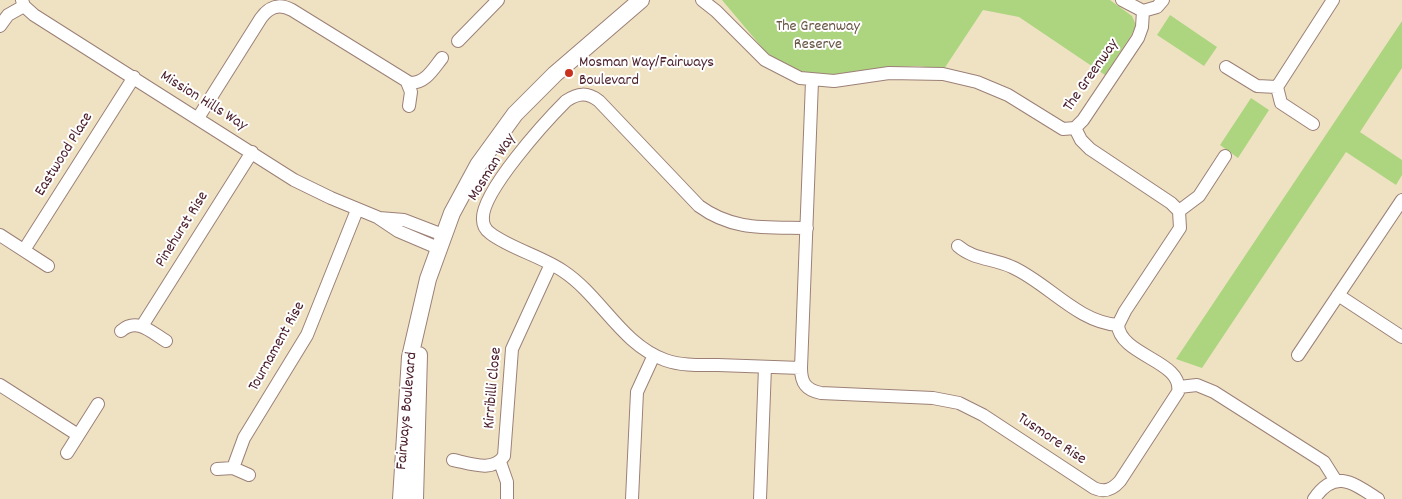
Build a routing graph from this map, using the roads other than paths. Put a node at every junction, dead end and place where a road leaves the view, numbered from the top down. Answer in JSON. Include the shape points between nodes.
{"nodes":[{"id":1,"x":498,"y":0,"type":"edge"},
{"id":2,"x":641,"y":0,"type":"edge"},
{"id":3,"x":702,"y":0,"type":"edge"},
{"id":4,"x":717,"y":0,"type":"edge"},
{"id":5,"x":1122,"y":0,"type":"edge"},
{"id":6,"x":1163,"y":0,"type":"edge"},
{"id":7,"x":1333,"y":0,"type":"edge"},
{"id":8,"x":23,"y":3,"type":"edge"},
{"id":9,"x":266,"y":5,"type":"edge"},
{"id":10,"x":1143,"y":11,"type":"junction"},
{"id":11,"x":0,"y":26,"type":"edge"},
{"id":12,"x":742,"y":35,"type":"junction"},
{"id":13,"x":458,"y":41,"type":"dead end"},
{"id":14,"x":442,"y":58,"type":"dead end"},
{"id":15,"x":1226,"y":67,"type":"dead end"},
{"id":16,"x":134,"y":77,"type":"junction"},
{"id":17,"x":812,"y":81,"type":"junction"},
{"id":18,"x":407,"y":82,"type":"junction"},
{"id":19,"x":1277,"y":87,"type":"junction"},
{"id":20,"x":409,"y":106,"type":"dead end"},
{"id":21,"x":198,"y":118,"type":"junction"},
{"id":22,"x":1313,"y":124,"type":"dead end"},
{"id":23,"x":1075,"y":128,"type":"junction"},
{"id":24,"x":252,"y":152,"type":"junction"},
{"id":25,"x":1226,"y":156,"type":"dead end"},
{"id":26,"x":1402,"y":200,"type":"edge"},
{"id":27,"x":357,"y":210,"type":"junction"},
{"id":28,"x":1179,"y":211,"type":"junction"},
{"id":29,"x":806,"y":228,"type":"junction"},
{"id":30,"x":0,"y":235,"type":"edge"},
{"id":31,"x":441,"y":241,"type":"junction"},
{"id":32,"x":958,"y":246,"type":"dead end"},
{"id":33,"x":24,"y":250,"type":"junction"},
{"id":34,"x":551,"y":264,"type":"junction"},
{"id":35,"x":48,"y":266,"type":"dead end"},
{"id":36,"x":1338,"y":295,"type":"junction"},
{"id":37,"x":1118,"y":325,"type":"junction"},
{"id":38,"x":142,"y":326,"type":"junction"},
{"id":39,"x":121,"y":331,"type":"dead end"},
{"id":40,"x":1402,"y":337,"type":"edge"},
{"id":41,"x":166,"y":341,"type":"dead end"},
{"id":42,"x":654,"y":355,"type":"junction"},
{"id":43,"x":1298,"y":356,"type":"dead end"},
{"id":44,"x":765,"y":367,"type":"junction"},
{"id":45,"x":801,"y":368,"type":"junction"},
{"id":46,"x":0,"y":385,"type":"edge"},
{"id":47,"x":1179,"y":387,"type":"junction"},
{"id":48,"x":98,"y":404,"type":"dead end"},
{"id":49,"x":412,"y":424,"type":"junction"},
{"id":50,"x":78,"y":435,"type":"junction"},
{"id":51,"x":67,"y":454,"type":"dead end"},
{"id":52,"x":453,"y":460,"type":"dead end"},
{"id":53,"x":500,"y":462,"type":"junction"},
{"id":54,"x":233,"y":468,"type":"junction"},
{"id":55,"x":217,"y":469,"type":"dead end"},
{"id":56,"x":249,"y":475,"type":"dead end"},
{"id":57,"x":1331,"y":482,"type":"junction"},
{"id":58,"x":1100,"y":495,"type":"edge"},
{"id":59,"x":401,"y":499,"type":"edge"},
{"id":60,"x":415,"y":499,"type":"edge"},
{"id":61,"x":507,"y":499,"type":"edge"},
{"id":62,"x":632,"y":499,"type":"edge"},
{"id":63,"x":760,"y":499,"type":"edge"},
{"id":64,"x":1314,"y":499,"type":"edge"},
{"id":65,"x":1378,"y":499,"type":"edge"}],
"edges":[{"from":1,"to":13,"type":"street"},
{"from":2,"to":31,"type":"street","name":"Fairways Boulevard","via":[[554,74],[515,114],[464,189]]},
{"from":3,"to":12,"type":"street","name":"The Greenway"},
{"from":4,"to":12,"type":"street","name":"The Greenway"},
{"from":5,"to":10,"type":"street"},
{"from":6,"to":10,"type":"street","via":[[1157,7]]},
{"from":7,"to":19,"type":"street"},
{"from":8,"to":11,"type":"street"},
{"from":8,"to":16,"type":"street","name":"Mission Hills Way","via":[[34,15]]},
{"from":9,"to":18,"type":"street","via":[[292,10]]},
{"from":9,"to":21,"type":"street"},
{"from":10,"to":23,"type":"street","name":"The Greenway","via":[[1138,38]]},
{"from":12,"to":17,"type":"street","name":"The Greenway","via":[[775,67]]},
{"from":14,"to":18,"type":"street","via":[[423,80]]},
{"from":15,"to":19,"type":"street","via":[[1257,86]]},
{"from":16,"to":21,"type":"street","name":"Mission Hills Way"},
{"from":16,"to":33,"type":"street","name":"Eastwood Place"},
{"from":17,"to":23,"type":"street","name":"The Greenway","via":[[850,80],[908,71],[943,74],[977,82],[1008,95],[1057,127]]},
{"from":17,"to":29,"type":"street","name":"Tusmore Rise"},
{"from":18,"to":20,"type":"street","via":[[411,92]]},
{"from":19,"to":22,"type":"street","via":[[1281,102]]},
{"from":21,"to":24,"type":"street","name":"Mission Hills Way"},
{"from":23,"to":28,"type":"street","via":[[1085,145]]},
{"from":24,"to":27,"type":"street","name":"Mission Hills Way","via":[[294,180]]},
{"from":24,"to":38,"type":"street","name":"Pinehurst Rise"},
{"from":25,"to":28,"type":"street","via":[[1199,196]]},
{"from":26,"to":36,"type":"street"},
{"from":27,"to":31,"type":"street","name":"Mission Hills Way","via":[[377,217],[404,220]]},
{"from":27,"to":54,"type":"street","name":"Tournament Rise","via":[[310,327],[244,438]]},
{"from":28,"to":37,"type":"street","via":[[1181,222],[1177,233]]},
{"from":29,"to":34,"type":"street","name":"Mosman Way","via":[[734,225],[709,214],[599,101],[580,94],[566,101],[530,140],[483,211],[483,224],[490,234]]},
{"from":29,"to":45,"type":"street","name":"Tusmore Rise"},
{"from":30,"to":33,"type":"street"},
{"from":31,"to":49,"type":"street","name":"Fairways Boulevard","via":[[410,357]]},
{"from":32,"to":37,"type":"street","via":[[970,254],[1022,272],[1097,322]]},
{"from":33,"to":35,"type":"street"},
{"from":34,"to":42,"type":"street","name":"Mosman Way","via":[[572,277],[630,338]]},
{"from":34,"to":53,"type":"street","name":"Kirribilli Close","via":[[512,349],[506,449]]},
{"from":36,"to":40,"type":"street"},
{"from":36,"to":43,"type":"street"},
{"from":37,"to":47,"type":"street","via":[[1123,338],[1172,373]]},
{"from":38,"to":39,"type":"street","via":[[131,325]]},
{"from":38,"to":41,"type":"street"},
{"from":42,"to":44,"type":"street","name":"Mosman Way","via":[[685,364]]},
{"from":42,"to":62,"type":"street","via":[[637,392]]},
{"from":44,"to":45,"type":"street","name":"Mosman Way"},
{"from":44,"to":63,"type":"street"},
{"from":45,"to":58,"type":"street","name":"Tusmore Rise","via":[[805,386],[821,394],[933,398],[971,408]]},
{"from":46,"to":50,"type":"street"},
{"from":47,"to":57,"type":"street","via":[[1203,386],[1314,457]]},
{"from":47,"to":58,"type":"street","name":"Tusmore Rise","via":[[1175,399],[1120,481]]},
{"from":48,"to":50,"type":"street"},
{"from":49,"to":59,"type":"street","name":"Fairways Boulevard"},
{"from":49,"to":60,"type":"street","name":"Fairways Boulevard"},
{"from":50,"to":51,"type":"street"},
{"from":52,"to":53,"type":"street","via":[[489,466]]},
{"from":53,"to":61,"type":"street","via":[[507,482]]},
{"from":54,"to":55,"type":"street"},
{"from":54,"to":56,"type":"street"},
{"from":57,"to":64,"type":"street"},
{"from":57,"to":65,"type":"street","via":[[1351,482]]}]}
